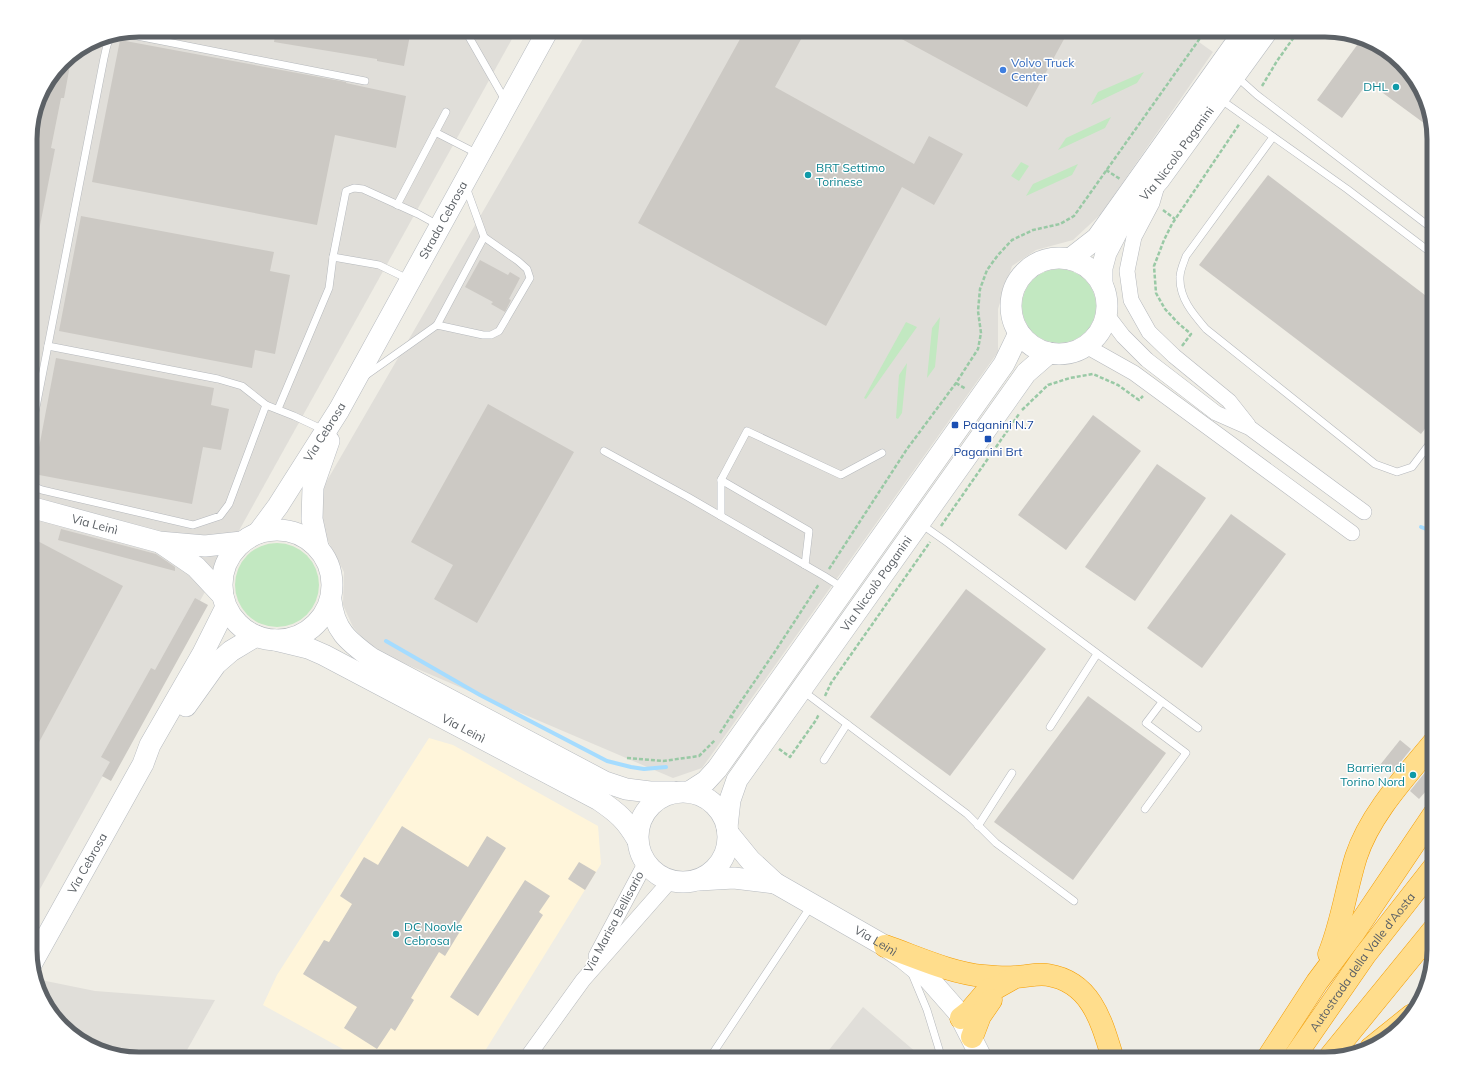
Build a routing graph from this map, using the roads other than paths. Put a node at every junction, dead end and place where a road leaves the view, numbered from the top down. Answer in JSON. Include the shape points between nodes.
{"nodes":[{"id":1,"x":147,"y":37,"type":"edge"},
{"id":2,"x":469,"y":37,"type":"edge"},
{"id":3,"x":544,"y":37,"type":"edge"},
{"id":4,"x":1240,"y":37,"type":"edge"},
{"id":5,"x":1263,"y":37,"type":"edge"},
{"id":6,"x":108,"y":41,"type":"edge"},
{"id":7,"x":1235,"y":75,"type":"junction"},
{"id":8,"x":365,"y":81,"type":"dead end"},
{"id":9,"x":1218,"y":98,"type":"junction"},
{"id":10,"x":507,"y":104,"type":"junction"},
{"id":11,"x":446,"y":112,"type":"dead end"},
{"id":12,"x":436,"y":132,"type":"junction"},
{"id":13,"x":1273,"y":137,"type":"junction"},
{"id":14,"x":480,"y":154,"type":"junction"},
{"id":15,"x":1159,"y":180,"type":"junction"},
{"id":16,"x":464,"y":182,"type":"junction"},
{"id":17,"x":397,"y":204,"type":"junction"},
{"id":18,"x":1427,"y":225,"type":"edge"},
{"id":19,"x":440,"y":226,"type":"junction"},
{"id":20,"x":484,"y":237,"type":"junction"},
{"id":21,"x":1427,"y":250,"type":"edge"},
{"id":22,"x":334,"y":257,"type":"junction"},
{"id":23,"x":1070,"y":259,"type":"junction"},
{"id":24,"x":411,"y":280,"type":"junction"},
{"id":25,"x":1102,"y":284,"type":"junction"},
{"id":26,"x":1107,"y":315,"type":"junction"},
{"id":27,"x":437,"y":325,"type":"junction"},
{"id":28,"x":1019,"y":333,"type":"junction"},
{"id":29,"x":48,"y":346,"type":"junction"},
{"id":30,"x":1086,"y":346,"type":"junction"},
{"id":31,"x":1049,"y":353,"type":"junction"},
{"id":32,"x":353,"y":385,"type":"junction"},
{"id":33,"x":37,"y":402,"type":"edge"},
{"id":34,"x":266,"y":405,"type":"junction"},
{"id":35,"x":278,"y":409,"type":"junction"},
{"id":36,"x":339,"y":410,"type":"junction"},
{"id":37,"x":1250,"y":428,"type":"junction"},
{"id":38,"x":326,"y":431,"type":"junction"},
{"id":39,"x":1427,"y":447,"type":"edge"},
{"id":40,"x":604,"y":452,"type":"dead end"},
{"id":41,"x":882,"y":453,"type":"dead end"},
{"id":42,"x":721,"y":480,"type":"junction"},
{"id":43,"x":37,"y":488,"type":"edge"},
{"id":44,"x":37,"y":509,"type":"edge"},
{"id":45,"x":1364,"y":512,"type":"dead end"},
{"id":46,"x":721,"y":516,"type":"junction"},
{"id":47,"x":927,"y":528,"type":"junction"},
{"id":48,"x":1352,"y":533,"type":"dead end"},
{"id":49,"x":250,"y":538,"type":"junction"},
{"id":50,"x":159,"y":542,"type":"junction"},
{"id":51,"x":318,"y":547,"type":"junction"},
{"id":52,"x":805,"y":565,"type":"junction"},
{"id":53,"x":845,"y":589,"type":"junction"},
{"id":54,"x":331,"y":600,"type":"junction"},
{"id":55,"x":225,"y":601,"type":"junction"},
{"id":56,"x":266,"y":638,"type":"junction"},
{"id":57,"x":1097,"y":654,"type":"junction"},
{"id":58,"x":801,"y":689,"type":"junction"},
{"id":59,"x":1162,"y":702,"type":"junction"},
{"id":60,"x":847,"y":724,"type":"junction"},
{"id":61,"x":1050,"y":727,"type":"dead end"},
{"id":62,"x":1198,"y":728,"type":"dead end"},
{"id":63,"x":1427,"y":751,"type":"edge"},
{"id":64,"x":824,"y":760,"type":"dead end"},
{"id":65,"x":143,"y":764,"type":"junction"},
{"id":66,"x":1012,"y":773,"type":"dead end"},
{"id":67,"x":682,"y":792,"type":"junction"},
{"id":68,"x":1145,"y":809,"type":"dead end"},
{"id":69,"x":1427,"y":824,"type":"edge"},
{"id":70,"x":978,"y":826,"type":"junction"},
{"id":71,"x":728,"y":830,"type":"junction"},
{"id":72,"x":638,"y":839,"type":"junction"},
{"id":73,"x":1427,"y":848,"type":"edge"},
{"id":74,"x":645,"y":864,"type":"junction"},
{"id":75,"x":1427,"y":876,"type":"edge"},
{"id":76,"x":699,"y":880,"type":"junction"},
{"id":77,"x":670,"y":881,"type":"junction"},
{"id":78,"x":775,"y":883,"type":"junction"},
{"id":79,"x":1074,"y":901,"type":"dead end"},
{"id":80,"x":813,"y":904,"type":"junction"},
{"id":81,"x":1427,"y":938,"type":"edge"},
{"id":82,"x":885,"y":946,"type":"junction"},
{"id":83,"x":37,"y":954,"type":"edge"},
{"id":84,"x":1365,"y":955,"type":"junction"},
{"id":85,"x":903,"y":958,"type":"junction"},
{"id":86,"x":1015,"y":977,"type":"junction"},
{"id":87,"x":583,"y":980,"type":"junction"},
{"id":88,"x":1317,"y":982,"type":"junction"},
{"id":89,"x":967,"y":1027,"type":"junction"},
{"id":90,"x":531,"y":1052,"type":"edge"},
{"id":91,"x":714,"y":1052,"type":"edge"},
{"id":92,"x":940,"y":1052,"type":"edge"},
{"id":93,"x":979,"y":1052,"type":"edge"},
{"id":94,"x":1111,"y":1052,"type":"edge"},
{"id":95,"x":1272,"y":1052,"type":"edge"},
{"id":96,"x":1298,"y":1052,"type":"edge"},
{"id":97,"x":1333,"y":1052,"type":"edge"}],
"edges":[{"from":1,"to":8,"type":"lane"},
{"from":2,"to":10,"type":"lane"},
{"from":3,"to":10,"type":"street","name":"Strada Cebrosa"},
{"from":4,"to":23,"type":"street","name":"Via Niccolò Paganini","via":[[1097,238]]},
{"from":5,"to":7,"type":"street","name":"Via Niccolò Paganini"},
{"from":6,"to":29,"type":"lane"},
{"from":7,"to":9,"type":"street","name":"Via Niccolò Paganini"},
{"from":7,"to":18,"type":"lane","via":[[1257,95]]},
{"from":9,"to":13,"type":"lane"},
{"from":9,"to":15,"type":"street","name":"Via Niccolò Paganini"},
{"from":10,"to":14,"type":"street","name":"Strada Cebrosa"},
{"from":11,"to":12,"type":"lane"},
{"from":12,"to":14,"type":"lane"},
{"from":12,"to":17,"type":"lane"},
{"from":13,"to":21,"type":"lane"},
{"from":13,"to":39,"type":"lane","via":[[1186,256],[1180,277],[1184,300],[1206,329],[1376,464],[1397,472],[1412,467]]},
{"from":14,"to":16,"type":"street","name":"Strada Cebrosa"},
{"from":15,"to":25,"type":"street","name":"Via Niccolò Paganini","via":[[1118,230],[1106,253],[1102,268]]},
{"from":15,"to":37,"type":"street","via":[[1152,203],[1134,237],[1127,271],[1131,300],[1149,332],[1229,401]]},
{"from":16,"to":19,"type":"street","name":"Strada Cebrosa"},
{"from":16,"to":20,"type":"lane"},
{"from":17,"to":19,"type":"lane"},
{"from":17,"to":22,"type":"lane","via":[[363,189],[354,188],[346,191]]},
{"from":19,"to":24,"type":"street","name":"Strada Cebrosa"},
{"from":20,"to":27,"type":"lane"},
{"from":20,"to":27,"type":"lane","via":[[528,270],[530,278],[499,331],[483,335]]},
{"from":22,"to":24,"type":"lane","via":[[379,266]]},
{"from":22,"to":35,"type":"lane","via":[[329,288]]},
{"from":23,"to":25,"type":"street","via":[[1083,264]]},
{"from":23,"to":28,"type":"street","via":[[1053,258],[1038,263],[1024,272],[1015,286],[1011,302],[1012,318]]},
{"from":24,"to":32,"type":"street","name":"Strada Cebrosa"},
{"from":25,"to":26,"type":"street","via":[[1107,299]]},
{"from":26,"to":30,"type":"street","via":[[1096,338]]},
{"from":26,"to":37,"type":"street","via":[[1146,360],[1216,414]]},
{"from":27,"to":32,"type":"lane"},
{"from":28,"to":31,"type":"street","via":[[1032,346]]},
{"from":28,"to":53,"type":"street","name":"Via Niccolò Paganini","via":[[1004,364]]},
{"from":29,"to":33,"type":"lane"},
{"from":29,"to":34,"type":"lane","via":[[224,381],[242,386]]},
{"from":30,"to":31,"type":"street","via":[[1075,352]]},
{"from":30,"to":48,"type":"street","via":[[1134,373]]},
{"from":31,"to":47,"type":"street","name":"Via Niccolò Paganini","via":[[1026,373]]},
{"from":32,"to":36,"type":"street","name":"Strada Cebrosa"},
{"from":34,"to":35,"type":"lane"},
{"from":34,"to":43,"type":"lane","via":[[229,504],[220,516],[194,525]]},
{"from":35,"to":38,"type":"lane"},
{"from":36,"to":38,"type":"street","name":"Via Cebrosa"},
{"from":36,"to":51,"type":"street","name":"Via Cebrosa","via":[[313,487],[312,519]]},
{"from":37,"to":45,"type":"street"},
{"from":38,"to":49,"type":"street","name":"Via Cebrosa","via":[[278,506]]},
{"from":40,"to":46,"type":"lane"},
{"from":41,"to":42,"type":"lane","via":[[841,474],[747,431]]},
{"from":42,"to":46,"type":"lane"},
{"from":42,"to":52,"type":"lane","via":[[810,531]]},
{"from":44,"to":50,"type":"street","name":"Via Leinì"},
{"from":46,"to":52,"type":"lane"},
{"from":47,"to":57,"type":"lane"},
{"from":47,"to":58,"type":"street","name":"Via Niccolò Paganini"},
{"from":49,"to":50,"type":"street","name":"Via Leinì","via":[[205,546]]},
{"from":49,"to":51,"type":"street","via":[[274,530],[290,531],[305,537]]},
{"from":49,"to":55,"type":"street","via":[[232,553],[225,566],[222,581]]},
{"from":50,"to":55,"type":"street","name":"Via Leinì","via":[[196,567]]},
{"from":51,"to":54,"type":"street","via":[[328,563],[333,581]]},
{"from":52,"to":53,"type":"lane"},
{"from":53,"to":67,"type":"street","name":"Via Niccolò Paganini","via":[[739,722],[718,769],[706,780]]},
{"from":54,"to":56,"type":"street","via":[[326,613],[306,632],[294,638]]},
{"from":54,"to":67,"type":"street","name":"Via Leinì","via":[[332,614],[339,628],[351,643],[371,658],[604,782],[626,789]]},
{"from":55,"to":56,"type":"street","via":[[234,619],[244,629]]},
{"from":55,"to":65,"type":"street","name":"Via Cebrosa","via":[[203,653],[150,744]]},
{"from":56,"to":65,"type":"street","name":"Via Cebrosa","via":[[231,651],[216,664]]},
{"from":56,"to":72,"type":"street","name":"Via Leinì","via":[[308,648],[324,655],[600,800],[628,823]]},
{"from":57,"to":59,"type":"lane"},
{"from":57,"to":61,"type":"lane"},
{"from":58,"to":60,"type":"lane"},
{"from":58,"to":71,"type":"street","name":"Via Niccolò Paganini","via":[[736,780],[730,800]]},
{"from":59,"to":62,"type":"lane"},
{"from":59,"to":68,"type":"lane","via":[[1146,723],[1186,753]]},
{"from":60,"to":64,"type":"lane"},
{"from":60,"to":70,"type":"lane","via":[[967,814]]},
{"from":63,"to":88,"type":"highway","via":[[1385,802],[1369,828],[1356,856],[1338,929]]},
{"from":65,"to":83,"type":"street","name":"Via Cebrosa"},
{"from":66,"to":70,"type":"lane"},
{"from":67,"to":71,"type":"street","via":[[704,796],[716,805]]},
{"from":67,"to":72,"type":"street","via":[[660,797],[648,807],[640,820]]},
{"from":69,"to":88,"type":"highway","via":[[1353,934]]},
{"from":70,"to":79,"type":"lane","via":[[996,843]]},
{"from":71,"to":76,"type":"street","via":[[728,847],[722,861],[712,872]]},
{"from":71,"to":78,"type":"street","name":"Via Leinì","via":[[750,860]]},
{"from":72,"to":74,"type":"street","via":[[639,850]]},
{"from":73,"to":84,"type":"highway"},
{"from":74,"to":77,"type":"street","via":[[656,874]]},
{"from":74,"to":87,"type":"street","name":"Via Marisa Bellisario"},
{"from":75,"to":84,"type":"highway","name":"Autostrada della Valle d'Aosta"},
{"from":76,"to":77,"type":"street","via":[[685,883]]},
{"from":76,"to":78,"type":"street","name":"Via Leinì","via":[[734,878]]},
{"from":77,"to":87,"type":"street","name":"Via Marisa Bellisario"},
{"from":78,"to":80,"type":"street","name":"Via Leinì"},
{"from":80,"to":82,"type":"street","name":"Via Leinì"},
{"from":80,"to":91,"type":"lane"},
{"from":81,"to":97,"type":"highway"},
{"from":82,"to":85,"type":"street","name":"Via Leinì"},
{"from":82,"to":86,"type":"highway","via":[[960,972]]},
{"from":84,"to":96,"type":"highway","name":"Autostrada della Valle d'Aosta"},
{"from":85,"to":89,"type":"street","name":"Via Leinì","via":[[929,979]]},
{"from":85,"to":92,"type":"lane","via":[[927,1010]]},
{"from":86,"to":89,"type":"highway","via":[[988,990],[970,1011]]},
{"from":86,"to":94,"type":"highway","via":[[1048,975],[1075,986],[1094,1006]]},
{"from":87,"to":90,"type":"street","name":"Via Marisa Bellisario"},
{"from":88,"to":95,"type":"highway"},
{"from":89,"to":93,"type":"street","name":"Via Leinì"}]}
